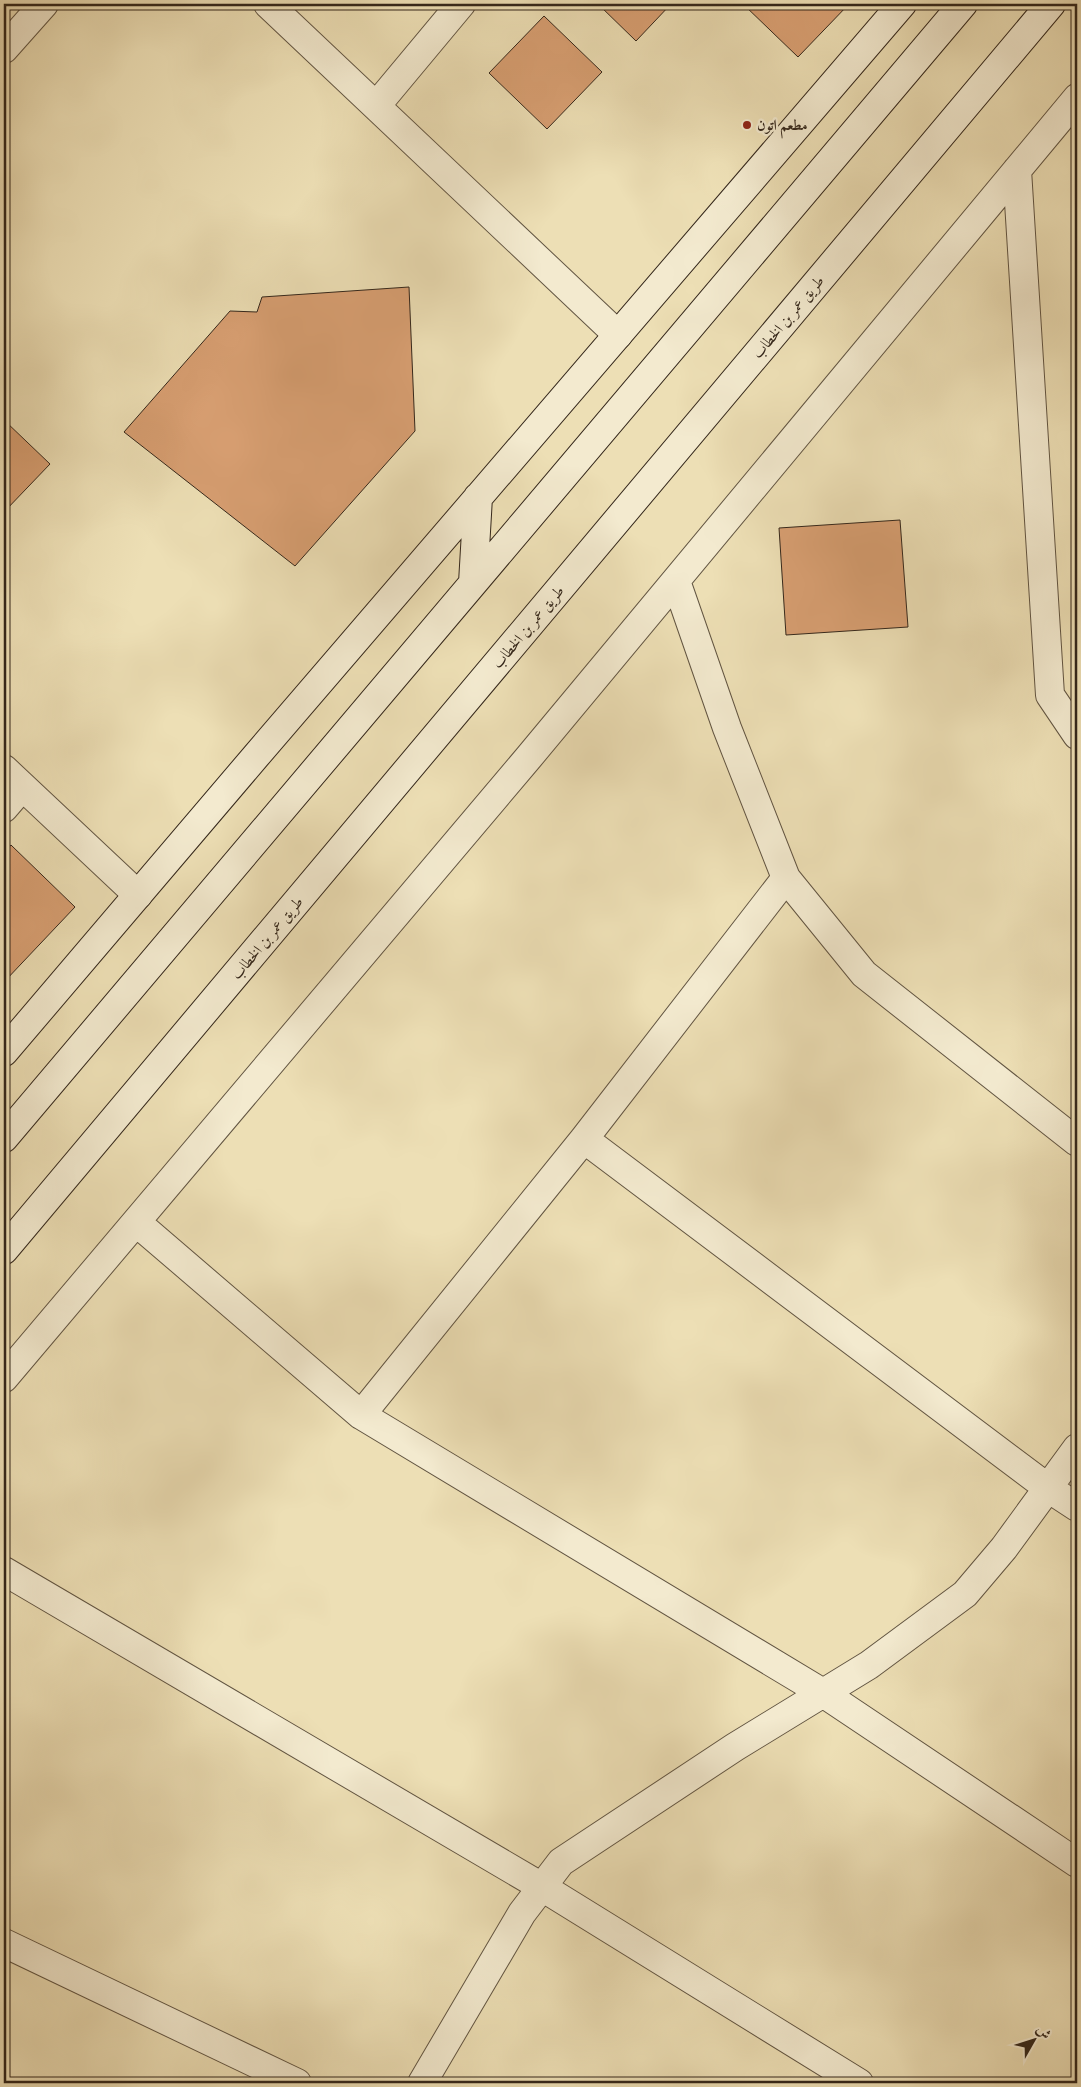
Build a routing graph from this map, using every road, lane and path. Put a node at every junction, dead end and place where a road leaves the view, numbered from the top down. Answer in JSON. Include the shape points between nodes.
{"nodes":[{"id":1,"x":44,"y":4,"type":"edge"},
{"id":2,"x":268,"y":4,"type":"edge"},
{"id":3,"x":461,"y":4,"type":"edge"},
{"id":4,"x":902,"y":4,"type":"edge"},
{"id":5,"x":963,"y":4,"type":"edge"},
{"id":6,"x":1051,"y":4,"type":"edge"},
{"id":7,"x":4,"y":49,"type":"edge"},
{"id":8,"x":1077,"y":98,"type":"edge"},
{"id":9,"x":376,"y":106,"type":"junction"},
{"id":10,"x":1017,"y":170,"type":"junction"},
{"id":11,"x":618,"y":335,"type":"junction"},
{"id":12,"x":478,"y":497,"type":"junction"},
{"id":13,"x":676,"y":581,"type":"junction"},
{"id":14,"x":473,"y":582,"type":"junction"},
{"id":15,"x":1077,"y":735,"type":"edge"},
{"id":16,"x":13,"y":778,"type":"edge"},
{"id":17,"x":4,"y":808,"type":"edge"},
{"id":18,"x":786,"y":878,"type":"junction"},
{"id":19,"x":138,"y":895,"type":"junction"},
{"id":20,"x":4,"y":1052,"type":"edge"},
{"id":21,"x":4,"y":1138,"type":"edge"},
{"id":22,"x":584,"y":1139,"type":"junction"},
{"id":23,"x":1077,"y":1142,"type":"edge"},
{"id":24,"x":136,"y":1222,"type":"junction"},
{"id":25,"x":4,"y":1250,"type":"edge"},
{"id":26,"x":4,"y":1378,"type":"edge"},
{"id":27,"x":361,"y":1415,"type":"junction"},
{"id":28,"x":1077,"y":1448,"type":"edge"},
{"id":29,"x":1048,"y":1488,"type":"junction"},
{"id":30,"x":1077,"y":1507,"type":"edge"},
{"id":31,"x":4,"y":1570,"type":"edge"},
{"id":32,"x":823,"y":1693,"type":"junction"},
{"id":33,"x":1077,"y":1863,"type":"edge"},
{"id":34,"x":542,"y":1886,"type":"junction"},
{"id":35,"x":4,"y":1943,"type":"edge"},
{"id":36,"x":297,"y":2083,"type":"edge"},
{"id":37,"x":422,"y":2083,"type":"edge"},
{"id":38,"x":859,"y":2083,"type":"edge"}],
"edges":[{"from":1,"to":7,"type":"street"},
{"from":2,"to":9,"type":"street"},
{"from":3,"to":9,"type":"street"},
{"from":4,"to":11,"type":"street"},
{"from":5,"to":14,"type":"street"},
{"from":6,"to":25,"type":"street","name":"طريق عمر بن الخطاب"},
{"from":8,"to":10,"type":"street"},
{"from":9,"to":11,"type":"street"},
{"from":10,"to":13,"type":"street"},
{"from":10,"to":15,"type":"street","via":[[1050,695]]},
{"from":11,"to":12,"type":"street"},
{"from":12,"to":14,"type":"street"},
{"from":12,"to":19,"type":"street"},
{"from":13,"to":18,"type":"street","via":[[727,728]]},
{"from":13,"to":24,"type":"street"},
{"from":14,"to":21,"type":"street"},
{"from":16,"to":17,"type":"street"},
{"from":16,"to":19,"type":"street"},
{"from":18,"to":22,"type":"street"},
{"from":18,"to":23,"type":"street","via":[[864,974]]},
{"from":19,"to":20,"type":"street"},
{"from":22,"to":27,"type":"street"},
{"from":22,"to":29,"type":"street"},
{"from":24,"to":26,"type":"street"},
{"from":24,"to":27,"type":"street"},
{"from":27,"to":32,"type":"street"},
{"from":28,"to":29,"type":"street"},
{"from":29,"to":30,"type":"street"},
{"from":29,"to":32,"type":"street","via":[[965,1594],[869,1664]]},
{"from":31,"to":34,"type":"street"},
{"from":32,"to":33,"type":"street"},
{"from":32,"to":34,"type":"street","via":[[735,1747],[562,1862]]},
{"from":34,"to":37,"type":"street","via":[[522,1913]]},
{"from":34,"to":38,"type":"street"},
{"from":35,"to":36,"type":"street"}]}
